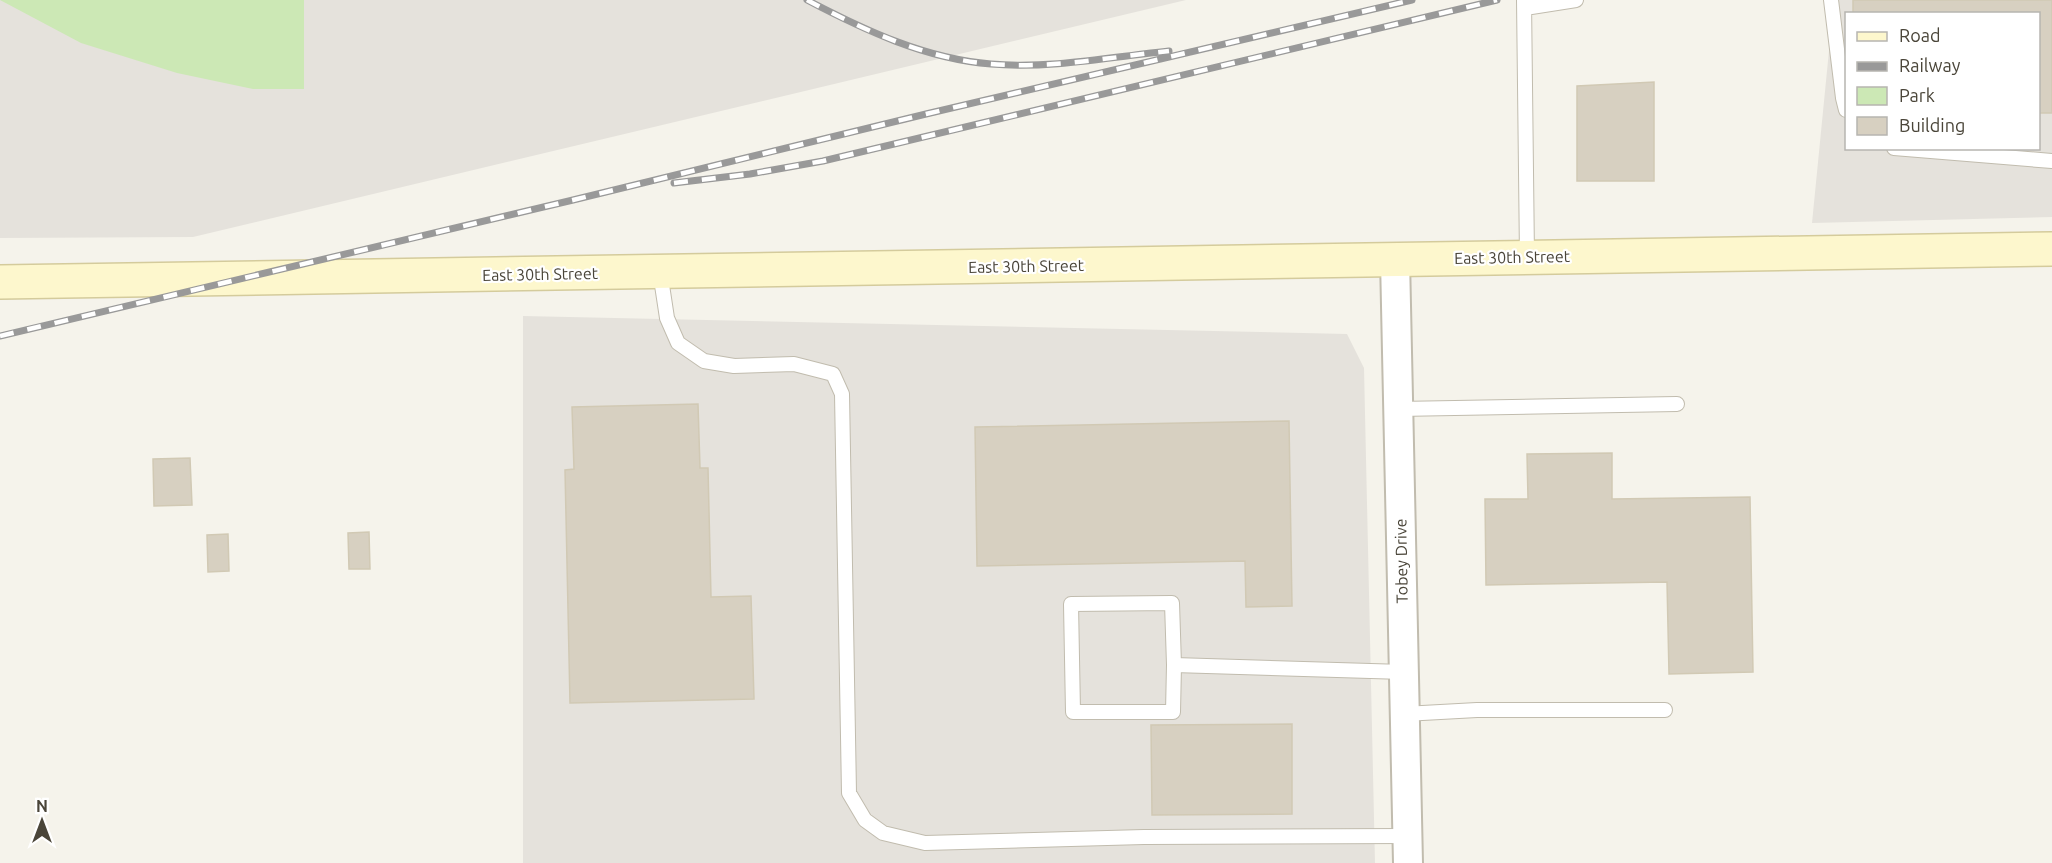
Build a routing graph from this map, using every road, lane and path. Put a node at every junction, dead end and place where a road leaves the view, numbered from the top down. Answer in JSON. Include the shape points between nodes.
{"nodes":[{"id":1,"x":1576,"y":0,"type":"edge"},
{"id":2,"x":1831,"y":0,"type":"edge"},
{"id":3,"x":1525,"y":4,"type":"edge"},
{"id":4,"x":1845,"y":106,"type":"edge"},
{"id":5,"x":1918,"y":150,"type":"edge"},
{"id":6,"x":2052,"y":161,"type":"edge"},
{"id":7,"x":2052,"y":249,"type":"edge"},
{"id":8,"x":1527,"y":257,"type":"junction"},
{"id":9,"x":1395,"y":259,"type":"junction"},
{"id":10,"x":660,"y":272,"type":"junction"},
{"id":11,"x":0,"y":282,"type":"edge"},
{"id":12,"x":1677,"y":404,"type":"dead end"},
{"id":13,"x":1398,"y":409,"type":"junction"},
{"id":14,"x":1174,"y":665,"type":"junction"},
{"id":15,"x":1404,"y":672,"type":"junction"},
{"id":16,"x":1665,"y":710,"type":"dead end"},
{"id":17,"x":1404,"y":714,"type":"junction"},
{"id":18,"x":1407,"y":849,"type":"edge"}],
"edges":[{"from":1,"to":3,"type":"lane"},
{"from":2,"to":4,"type":"lane"},
{"from":3,"to":8,"type":"lane"},
{"from":5,"to":6,"type":"lane"},
{"from":7,"to":8,"type":"main road","name":"East 30th Street"},
{"from":8,"to":9,"type":"main road","name":"East 30th Street"},
{"from":9,"to":10,"type":"main road","name":"East 30th Street"},
{"from":9,"to":13,"type":"street","name":"Tobey Drive"},
{"from":10,"to":11,"type":"main road","name":"East 30th Street"},
{"from":10,"to":18,"type":"lane","via":[[667,318],[678,343],[704,361],[734,366],[794,364],[833,374],[842,394],[849,793],[865,820],[883,833],[925,843],[1144,837]]},
{"from":12,"to":13,"type":"lane"},
{"from":13,"to":15,"type":"street","name":"Tobey Drive"},
{"from":14,"to":14,"type":"lane","via":[[1173,712],[1073,712],[1071,604],[1172,603]]},
{"from":14,"to":15,"type":"lane"},
{"from":15,"to":17,"type":"street","name":"Tobey Drive"},
{"from":16,"to":17,"type":"lane"},
{"from":17,"to":18,"type":"street","name":"Tobey Drive"}]}
